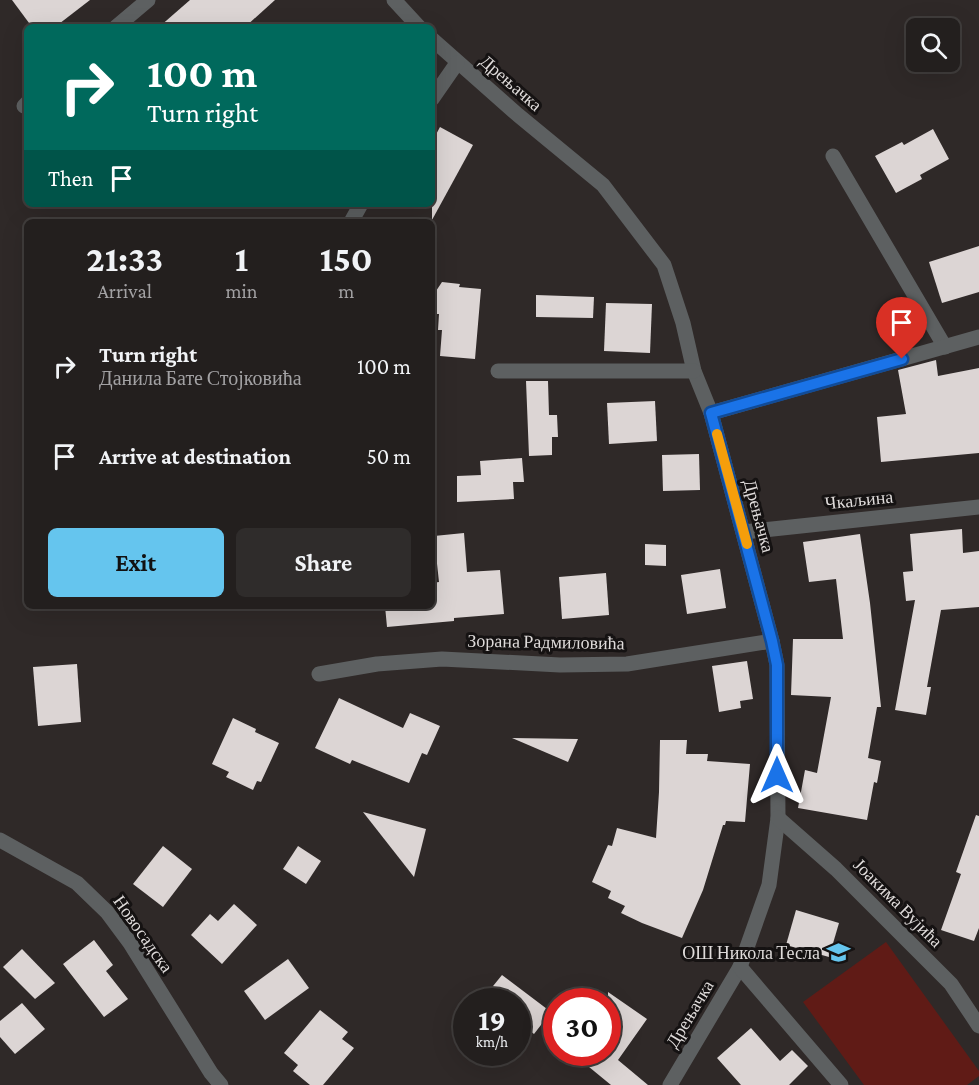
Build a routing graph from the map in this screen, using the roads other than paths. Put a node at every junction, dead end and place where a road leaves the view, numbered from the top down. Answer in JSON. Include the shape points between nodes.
{"nodes":[{"id":1,"x":148,"y":0,"type":"edge"},
{"id":2,"x":394,"y":0,"type":"edge"},
{"id":3,"x":120,"y":24,"type":"edge"},
{"id":4,"x":416,"y":24,"type":"edge"},
{"id":5,"x":435,"y":42,"type":"edge"},
{"id":6,"x":458,"y":63,"type":"junction"},
{"id":7,"x":435,"y":95,"type":"edge"},
{"id":8,"x":833,"y":156,"type":"dead end"},
{"id":9,"x":979,"y":337,"type":"edge"},
{"id":10,"x":945,"y":346,"type":"junction"},
{"id":11,"x":498,"y":371,"type":"dead end"},
{"id":12,"x":694,"y":371,"type":"junction"},
{"id":13,"x":711,"y":413,"type":"junction"},
{"id":14,"x":979,"y":507,"type":"edge"},
{"id":15,"x":744,"y":532,"type":"junction"},
{"id":16,"x":772,"y":641,"type":"junction"},
{"id":17,"x":320,"y":674,"type":"dead end"},
{"id":18,"x":778,"y":818,"type":"junction"},
{"id":19,"x":0,"y":840,"type":"edge"},
{"id":20,"x":740,"y":967,"type":"junction"},
{"id":21,"x":979,"y":1026,"type":"edge"},
{"id":22,"x":220,"y":1085,"type":"edge"},
{"id":23,"x":670,"y":1085,"type":"edge"},
{"id":24,"x":841,"y":1085,"type":"edge"}],
"edges":[{"from":1,"to":3,"type":"street"},
{"from":2,"to":4,"type":"street"},
{"from":5,"to":6,"type":"street","name":"Дрењачка"},
{"from":6,"to":7,"type":"street"},
{"from":6,"to":12,"type":"street","name":"Дрењачка","via":[[603,185],[664,265]]},
{"from":8,"to":10,"type":"street"},
{"from":9,"to":10,"type":"street"},
{"from":10,"to":13,"type":"street"},
{"from":11,"to":12,"type":"street"},
{"from":12,"to":13,"type":"street","name":"Дрењачка"},
{"from":13,"to":15,"type":"street","name":"Дрењачка"},
{"from":14,"to":15,"type":"street","name":"Чкаљина"},
{"from":15,"to":16,"type":"street","name":"Дрењачка"},
{"from":16,"to":17,"type":"street","name":"Зорана Радмиловића","via":[[627,664],[442,659]]},
{"from":16,"to":18,"type":"street","name":"Дрењачка","via":[[777,665]]},
{"from":18,"to":20,"type":"street","name":"Дрењачка","via":[[769,885]]},
{"from":18,"to":21,"type":"street","name":"Јоакима Вујића","via":[[836,869],[951,984]]},
{"from":19,"to":22,"type":"street","name":"Новосадска","via":[[77,883],[107,912]]},
{"from":20,"to":23,"type":"street","name":"Дрењачка"},
{"from":20,"to":24,"type":"street"}]}
